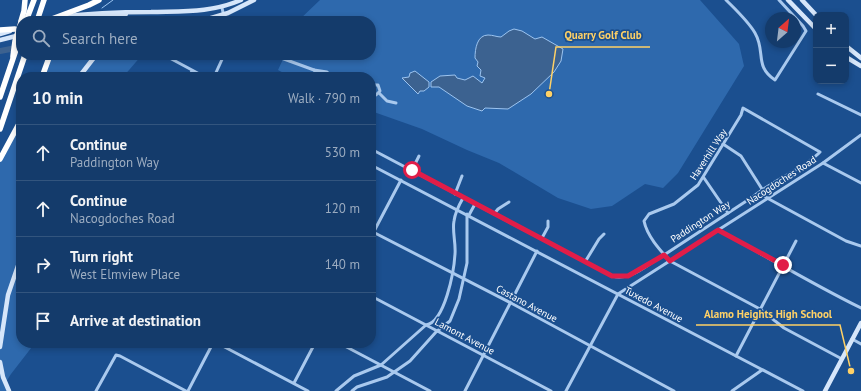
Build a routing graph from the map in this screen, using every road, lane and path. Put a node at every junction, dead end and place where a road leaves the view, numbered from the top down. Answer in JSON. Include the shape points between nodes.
{"nodes":[{"id":1,"x":24,"y":0,"type":"edge"},
{"id":2,"x":34,"y":0,"type":"edge"},
{"id":3,"x":100,"y":0,"type":"edge"},
{"id":4,"x":241,"y":0,"type":"edge"},
{"id":5,"x":254,"y":0,"type":"edge"},
{"id":6,"x":726,"y":0,"type":"edge"},
{"id":7,"x":779,"y":0,"type":"edge"},
{"id":8,"x":788,"y":0,"type":"edge"},
{"id":9,"x":802,"y":0,"type":"edge"},
{"id":10,"x":43,"y":3,"type":"edge"},
{"id":11,"x":222,"y":8,"type":"junction"},
{"id":12,"x":129,"y":12,"type":"junction"},
{"id":13,"x":813,"y":12,"type":"edge"},
{"id":14,"x":224,"y":14,"type":"junction"},
{"id":15,"x":22,"y":16,"type":"edge"},
{"id":16,"x":28,"y":16,"type":"edge"},
{"id":17,"x":39,"y":16,"type":"edge"},
{"id":18,"x":59,"y":16,"type":"edge"},
{"id":19,"x":72,"y":16,"type":"edge"},
{"id":20,"x":119,"y":16,"type":"edge"},
{"id":21,"x":126,"y":16,"type":"edge"},
{"id":22,"x":217,"y":16,"type":"edge"},
{"id":23,"x":813,"y":26,"type":"edge"},
{"id":24,"x":16,"y":28,"type":"edge"},
{"id":25,"x":16,"y":29,"type":"edge"},
{"id":26,"x":0,"y":30,"type":"edge"},
{"id":27,"x":0,"y":34,"type":"edge"},
{"id":28,"x":16,"y":36,"type":"edge"},
{"id":29,"x":16,"y":37,"type":"edge"},
{"id":30,"x":0,"y":40,"type":"edge"},
{"id":31,"x":16,"y":48,"type":"edge"},
{"id":32,"x":848,"y":48,"type":"edge"},
{"id":33,"x":13,"y":56,"type":"junction"},
{"id":34,"x":861,"y":58,"type":"edge"},
{"id":35,"x":849,"y":59,"type":"edge"},
{"id":36,"x":23,"y":60,"type":"edge"},
{"id":37,"x":48,"y":60,"type":"edge"},
{"id":38,"x":92,"y":60,"type":"edge"},
{"id":39,"x":173,"y":60,"type":"edge"},
{"id":40,"x":222,"y":60,"type":"edge"},
{"id":41,"x":287,"y":60,"type":"edge"},
{"id":42,"x":861,"y":66,"type":"edge"},
{"id":43,"x":192,"y":70,"type":"joint"},
{"id":44,"x":314,"y":70,"type":"junction"},
{"id":45,"x":19,"y":72,"type":"edge"},
{"id":46,"x":44,"y":72,"type":"edge"},
{"id":47,"x":83,"y":72,"type":"edge"},
{"id":48,"x":196,"y":72,"type":"edge"},
{"id":49,"x":216,"y":72,"type":"edge"},
{"id":50,"x":316,"y":72,"type":"edge"},
{"id":51,"x":327,"y":72,"type":"edge"},
{"id":52,"x":16,"y":81,"type":"edge"},
{"id":53,"x":376,"y":86,"type":"edge"},
{"id":54,"x":379,"y":93,"type":"junction"},
{"id":55,"x":818,"y":94,"type":"dead end"},
{"id":56,"x":376,"y":95,"type":"edge"},
{"id":57,"x":0,"y":97,"type":"edge"},
{"id":58,"x":396,"y":103,"type":"dead end"},
{"id":59,"x":861,"y":115,"type":"edge"},
{"id":60,"x":0,"y":129,"type":"edge"},
{"id":61,"x":16,"y":129,"type":"edge"},
{"id":62,"x":861,"y":135,"type":"edge"},
{"id":63,"x":724,"y":144,"type":"junction"},
{"id":64,"x":821,"y":151,"type":"joint"},
{"id":65,"x":376,"y":152,"type":"edge"},
{"id":66,"x":419,"y":156,"type":"dead end"},
{"id":67,"x":0,"y":159,"type":"edge"},
{"id":68,"x":823,"y":163,"type":"junction"},
{"id":69,"x":376,"y":168,"type":"edge"},
{"id":70,"x":412,"y":170,"type":"junction"},
{"id":71,"x":462,"y":176,"type":"dead end"},
{"id":72,"x":704,"y":178,"type":"junction"},
{"id":73,"x":401,"y":180,"type":"junction"},
{"id":74,"x":861,"y":183,"type":"edge"},
{"id":75,"x":761,"y":190,"type":"junction"},
{"id":76,"x":455,"y":194,"type":"junction"},
{"id":77,"x":463,"y":198,"type":"junction"},
{"id":78,"x":767,"y":198,"type":"junction"},
{"id":79,"x":509,"y":202,"type":"dead end"},
{"id":80,"x":475,"y":204,"type":"junction"},
{"id":81,"x":458,"y":210,"type":"junction"},
{"id":82,"x":728,"y":213,"type":"junction"},
{"id":83,"x":494,"y":214,"type":"junction"},
{"id":84,"x":468,"y":215,"type":"junction"},
{"id":85,"x":548,"y":221,"type":"dead end"},
{"id":86,"x":376,"y":225,"type":"edge"},
{"id":87,"x":718,"y":230,"type":"junction"},
{"id":88,"x":376,"y":234,"type":"edge"},
{"id":89,"x":604,"y":234,"type":"dead end"},
{"id":90,"x":542,"y":238,"type":"junction"},
{"id":91,"x":796,"y":241,"type":"dead end"},
{"id":92,"x":861,"y":246,"type":"edge"},
{"id":93,"x":537,"y":251,"type":"junction"},
{"id":94,"x":664,"y":255,"type":"junction"},
{"id":95,"x":670,"y":261,"type":"junction"},
{"id":96,"x":584,"y":262,"type":"junction"},
{"id":97,"x":783,"y":265,"type":"junction"},
{"id":98,"x":16,"y":272,"type":"edge"},
{"id":99,"x":452,"y":274,"type":"junction"},
{"id":100,"x":462,"y":279,"type":"junction"},
{"id":101,"x":618,"y":294,"type":"junction"},
{"id":102,"x":376,"y":299,"type":"edge"},
{"id":103,"x":511,"y":303,"type":"junction"},
{"id":104,"x":861,"y":308,"type":"edge"},
{"id":105,"x":760,"y":309,"type":"junction"},
{"id":106,"x":861,"y":323,"type":"edge"},
{"id":107,"x":426,"y":325,"type":"junction"},
{"id":108,"x":438,"y":331,"type":"junction"},
{"id":109,"x":852,"y":339,"type":"junction"},
{"id":110,"x":861,"y":344,"type":"edge"},
{"id":111,"x":589,"y":346,"type":"junction"},
{"id":112,"x":0,"y":347,"type":"edge"},
{"id":113,"x":211,"y":348,"type":"edge"},
{"id":114,"x":227,"y":348,"type":"edge"},
{"id":115,"x":312,"y":348,"type":"edge"},
{"id":116,"x":347,"y":348,"type":"edge"},
{"id":117,"x":484,"y":356,"type":"junction"},
{"id":118,"x":736,"y":356,"type":"junction"},
{"id":119,"x":842,"y":359,"type":"junction"},
{"id":120,"x":0,"y":364,"type":"edge"},
{"id":121,"x":381,"y":366,"type":"junction"},
{"id":122,"x":762,"y":370,"type":"junction"},
{"id":123,"x":394,"y":372,"type":"junction"},
{"id":124,"x":294,"y":383,"type":"junction"},
{"id":125,"x":9,"y":391,"type":"edge"},
{"id":126,"x":96,"y":391,"type":"edge"},
{"id":127,"x":187,"y":391,"type":"edge"},
{"id":128,"x":308,"y":391,"type":"edge"},
{"id":129,"x":336,"y":391,"type":"edge"},
{"id":130,"x":352,"y":391,"type":"edge"},
{"id":131,"x":430,"y":391,"type":"edge"},
{"id":132,"x":465,"y":391,"type":"edge"},
{"id":133,"x":551,"y":391,"type":"edge"},
{"id":134,"x":566,"y":391,"type":"edge"},
{"id":135,"x":674,"y":391,"type":"edge"},
{"id":136,"x":732,"y":391,"type":"edge"},
{"id":137,"x":803,"y":391,"type":"edge"},
{"id":138,"x":825,"y":391,"type":"edge"}],
"edges":[{"from":1,"to":15,"type":"highway"},
{"from":2,"to":16,"type":"highway"},
{"from":3,"to":18,"type":"highway"},
{"from":4,"to":11,"type":"main road"},
{"from":5,"to":14,"type":"main road"},
{"from":6,"to":7,"type":"street","via":[[755,33],[763,68],[776,80],[806,31]]},
{"from":8,"to":23,"type":"main road"},
{"from":9,"to":13,"type":"main road"},
{"from":10,"to":17,"type":"highway"},
{"from":11,"to":12,"type":"main road","via":[[194,12]]},
{"from":11,"to":14,"type":"street"},
{"from":12,"to":19,"type":"main road"},
{"from":12,"to":20,"type":"main road"},
{"from":12,"to":21,"type":"main road"},
{"from":14,"to":22,"type":"main road"},
{"from":24,"to":26,"type":"highway"},
{"from":25,"to":27,"type":"main road"},
{"from":28,"to":30,"type":"main road"},
{"from":29,"to":33,"type":"highway","bridge":true},
{"from":31,"to":33,"type":"highway","bridge":true},
{"from":32,"to":34,"type":"main road"},
{"from":33,"to":57,"type":"highway"},
{"from":35,"to":42,"type":"main road"},
{"from":36,"to":45,"type":"highway"},
{"from":37,"to":46,"type":"highway"},
{"from":38,"to":47,"type":"main road"},
{"from":39,"to":43,"type":"street"},
{"from":40,"to":49,"type":"street"},
{"from":41,"to":44,"type":"street"},
{"from":43,"to":48,"type":"street"},
{"from":44,"to":50,"type":"street"},
{"from":44,"to":51,"type":"street"},
{"from":52,"to":60,"type":"highway"},
{"from":53,"to":54,"type":"street","via":[[380,89]]},
{"from":54,"to":56,"type":"street"},
{"from":54,"to":58,"type":"street","via":[[387,101]]},
{"from":55,"to":59,"type":"street"},
{"from":61,"to":67,"type":"highway"},
{"from":62,"to":68,"type":"street","name":"Nacogdoches Road"},
{"from":63,"to":64,"type":"street","name":"Haverhill Way","via":[[743,108]]},
{"from":63,"to":72,"type":"street","name":"Haverhill Way"},
{"from":63,"to":75,"type":"street","via":[[741,156]]},
{"from":64,"to":75,"type":"street","name":"Paddington Way"},
{"from":65,"to":70,"type":"street","name":"Paddington Way"},
{"from":66,"to":70,"type":"street"},
{"from":68,"to":74,"type":"street"},
{"from":68,"to":78,"type":"street","name":"Nacogdoches Road"},
{"from":69,"to":73,"type":"street","name":"Tuxedo Avenue"},
{"from":70,"to":76,"type":"street","name":"Paddington Way"},
{"from":71,"to":76,"type":"street"},
{"from":72,"to":82,"type":"street"},
{"from":72,"to":94,"type":"street","name":"Haverhill Way","via":[[682,198],[645,218],[646,229]]},
{"from":73,"to":81,"type":"street","name":"Tuxedo Avenue"},
{"from":73,"to":86,"type":"street"},
{"from":75,"to":78,"type":"street"},
{"from":75,"to":82,"type":"street","name":"Paddington Way"},
{"from":76,"to":77,"type":"street","name":"Paddington Way"},
{"from":77,"to":80,"type":"street","name":"Paddington Way"},
{"from":77,"to":81,"type":"street"},
{"from":78,"to":87,"type":"street","name":"Nacogdoches Road"},
{"from":78,"to":92,"type":"street","via":[[846,241]]},
{"from":79,"to":83,"type":"street"},
{"from":80,"to":83,"type":"street","name":"Paddington Way"},
{"from":80,"to":84,"type":"street"},
{"from":81,"to":84,"type":"street","name":"Tuxedo Avenue"},
{"from":81,"to":99,"type":"street","via":[[454,220],[455,256]]},
{"from":82,"to":94,"type":"street","name":"Paddington Way"},
{"from":83,"to":90,"type":"street","name":"Paddington Way"},
{"from":84,"to":93,"type":"street","name":"Tuxedo Avenue"},
{"from":84,"to":100,"type":"street","via":[[467,263]]},
{"from":85,"to":90,"type":"street"},
{"from":87,"to":95,"type":"street","name":"Nacogdoches Road"},
{"from":87,"to":97,"type":"street"},
{"from":88,"to":99,"type":"street","name":"Castano Avenue"},
{"from":89,"to":96,"type":"street"},
{"from":90,"to":96,"type":"street","name":"Paddington Way"},
{"from":91,"to":97,"type":"street"},
{"from":93,"to":101,"type":"street","name":"Tuxedo Avenue"},
{"from":93,"to":103,"type":"street"},
{"from":94,"to":95,"type":"street","name":"Haverhill Way"},
{"from":94,"to":96,"type":"street","name":"Paddington Way","via":[[626,277],[612,276]]},
{"from":95,"to":101,"type":"street","name":"Nacogdoches Road"},
{"from":95,"to":105,"type":"street","name":"Haverhill Way"},
{"from":97,"to":104,"type":"street","via":[[808,282]]},
{"from":97,"to":105,"type":"street"},
{"from":98,"to":112,"type":"main road","via":[[8,295]]},
{"from":99,"to":100,"type":"street","name":"Castano Avenue"},
{"from":99,"to":107,"type":"street","via":[[442,309],[437,317]]},
{"from":100,"to":103,"type":"street","name":"Castano Avenue"},
{"from":100,"to":108,"type":"street","via":[[459,299],[452,317],[447,325]]},
{"from":101,"to":111,"type":"street","name":"Nacogdoches Road"},
{"from":101,"to":118,"type":"street","name":"Tuxedo Avenue"},
{"from":102,"to":107,"type":"street","name":"Lamont Avenue"},
{"from":103,"to":111,"type":"street","name":"Castano Avenue"},
{"from":103,"to":117,"type":"street"},
{"from":105,"to":118,"type":"street"},
{"from":105,"to":119,"type":"street","name":"Haverhill Way","via":[[784,328]]},
{"from":106,"to":109,"type":"main road"},
{"from":107,"to":108,"type":"street","name":"Lamont Avenue"},
{"from":107,"to":121,"type":"street"},
{"from":108,"to":117,"type":"street","name":"Lamont Avenue"},
{"from":108,"to":123,"type":"street","via":[[410,361]]},
{"from":109,"to":110,"type":"street"},
{"from":109,"to":119,"type":"main road"},
{"from":111,"to":134,"type":"street","name":"Nacogdoches Road"},
{"from":111,"to":135,"type":"street","name":"Castano Avenue"},
{"from":113,"to":127,"type":"street"},
{"from":114,"to":124,"type":"street"},
{"from":115,"to":124,"type":"street"},
{"from":116,"to":121,"type":"street"},
{"from":117,"to":132,"type":"street"},
{"from":117,"to":133,"type":"street","name":"Lamont Avenue"},
{"from":118,"to":122,"type":"street","name":"Tuxedo Avenue"},
{"from":119,"to":138,"type":"main road"},
{"from":120,"to":125,"type":"main road"},
{"from":121,"to":123,"type":"street"},
{"from":121,"to":129,"type":"street","via":[[354,376]]},
{"from":122,"to":136,"type":"street"},
{"from":122,"to":137,"type":"street","name":"Tuxedo Avenue"},
{"from":123,"to":130,"type":"street"},
{"from":123,"to":131,"type":"street"},
{"from":124,"to":128,"type":"street"},
{"from":126,"to":127,"type":"street","via":[[116,356]]}]}
